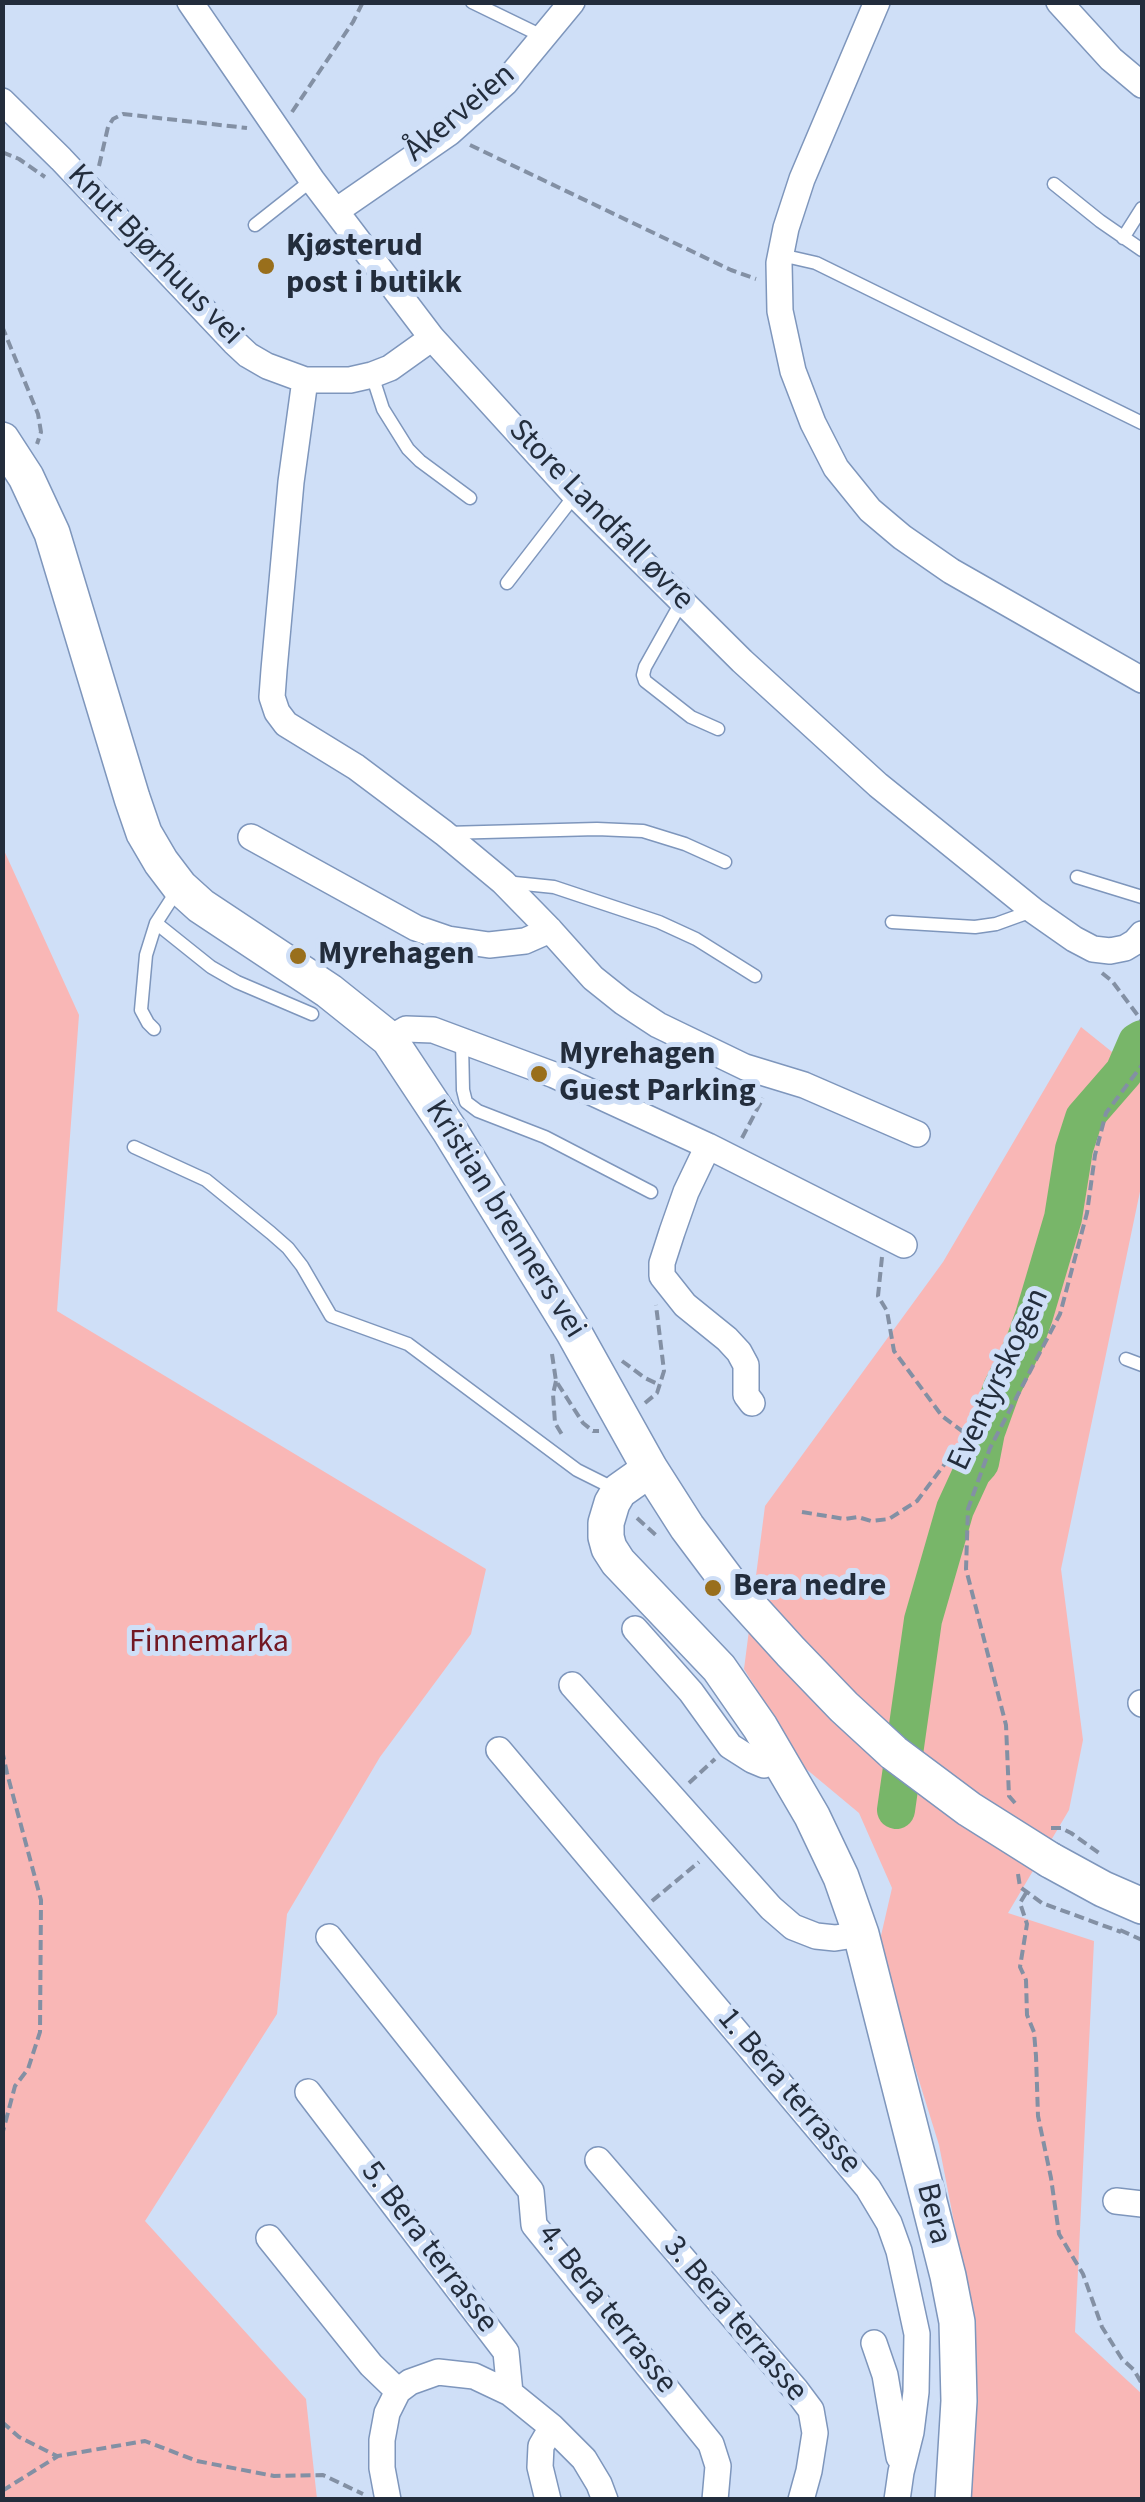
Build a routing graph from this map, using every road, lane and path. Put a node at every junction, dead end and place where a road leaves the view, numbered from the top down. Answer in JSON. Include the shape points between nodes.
{"nodes":[{"id":1,"x":190,"y":2,"type":"edge"},
{"id":2,"x":363,"y":2,"type":"edge"},
{"id":3,"x":472,"y":2,"type":"edge"},
{"id":4,"x":572,"y":2,"type":"edge"},
{"id":5,"x":878,"y":2,"type":"edge"},
{"id":6,"x":1059,"y":2,"type":"edge"},
{"id":7,"x":544,"y":37,"type":"junction"},
{"id":8,"x":1142,"y":84,"type":"edge"},
{"id":9,"x":2,"y":100,"type":"edge"},
{"id":10,"x":289,"y":117,"type":"dead end"},
{"id":11,"x":250,"y":128,"type":"dead end"},
{"id":12,"x":449,"y":133,"type":"junction"},
{"id":13,"x":312,"y":180,"type":"junction"},
{"id":14,"x":84,"y":183,"type":"junction"},
{"id":15,"x":1054,"y":184,"type":"dead end"},
{"id":16,"x":1142,"y":208,"type":"edge"},
{"id":17,"x":336,"y":211,"type":"junction"},
{"id":18,"x":254,"y":225,"type":"dead end"},
{"id":19,"x":1123,"y":238,"type":"junction"},
{"id":20,"x":1142,"y":250,"type":"edge"},
{"id":21,"x":781,"y":254,"type":"junction"},
{"id":22,"x":779,"y":288,"type":"junction"},
{"id":23,"x":2,"y":326,"type":"edge"},
{"id":24,"x":432,"y":338,"type":"junction"},
{"id":25,"x":372,"y":376,"type":"junction"},
{"id":26,"x":306,"y":380,"type":"junction"},
{"id":27,"x":1142,"y":423,"type":"edge"},
{"id":28,"x":2,"y":440,"type":"edge"},
{"id":29,"x":26,"y":477,"type":"junction"},
{"id":30,"x":576,"y":495,"type":"junction"},
{"id":31,"x":470,"y":498,"type":"dead end"},
{"id":32,"x":508,"y":583,"type":"dead end"},
{"id":33,"x":682,"y":601,"type":"junction"},
{"id":34,"x":1142,"y":680,"type":"edge"},
{"id":35,"x":718,"y":729,"type":"dead end"},
{"id":36,"x":444,"y":833,"type":"junction"},
{"id":37,"x":251,"y":837,"type":"dead end"},
{"id":38,"x":725,"y":862,"type":"dead end"},
{"id":39,"x":1077,"y":877,"type":"dead end"},
{"id":40,"x":503,"y":882,"type":"junction"},
{"id":41,"x":180,"y":887,"type":"junction"},
{"id":42,"x":1142,"y":897,"type":"edge"},
{"id":43,"x":1034,"y":910,"type":"junction"},
{"id":44,"x":156,"y":922,"type":"junction"},
{"id":45,"x":892,"y":922,"type":"dead end"},
{"id":46,"x":550,"y":930,"type":"junction"},
{"id":47,"x":1142,"y":934,"type":"edge"},
{"id":48,"x":1093,"y":949,"type":"junction"},
{"id":49,"x":754,"y":976,"type":"dead end"},
{"id":50,"x":312,"y":1014,"type":"dead end"},
{"id":51,"x":1142,"y":1022,"type":"edge"},
{"id":52,"x":154,"y":1029,"type":"dead end"},
{"id":53,"x":389,"y":1038,"type":"junction"},
{"id":54,"x":462,"y":1042,"type":"junction"},
{"id":55,"x":1142,"y":1065,"type":"edge"},
{"id":56,"x":775,"y":1076,"type":"junction"},
{"id":57,"x":917,"y":1134,"type":"dead end"},
{"id":58,"x":134,"y":1147,"type":"dead end"},
{"id":59,"x":720,"y":1152,"type":"junction"},
{"id":60,"x":651,"y":1192,"type":"dead end"},
{"id":61,"x":896,"y":1240,"type":"joint"},
{"id":62,"x":662,"y":1276,"type":"junction"},
{"id":63,"x":1126,"y":1359,"type":"dead end"},
{"id":64,"x":1142,"y":1365,"type":"edge"},
{"id":65,"x":556,"y":1380,"type":"dead end"},
{"id":66,"x":752,"y":1403,"type":"dead end"},
{"id":67,"x":636,"y":1410,"type":"dead end"},
{"id":68,"x":570,"y":1448,"type":"dead end"},
{"id":69,"x":650,"y":1469,"type":"junction"},
{"id":70,"x":616,"y":1497,"type":"junction"},
{"id":71,"x":802,"y":1512,"type":"dead end"},
{"id":72,"x":665,"y":1543,"type":"dead end"},
{"id":73,"x":635,"y":1629,"type":"dead end"},
{"id":74,"x":572,"y":1686,"type":"dead end"},
{"id":75,"x":730,"y":1746,"type":"junction"},
{"id":76,"x":2,"y":1750,"type":"edge"},
{"id":77,"x":499,"y":1750,"type":"dead end"},
{"id":78,"x":779,"y":1758,"type":"junction"},
{"id":79,"x":672,"y":1798,"type":"junction"},
{"id":80,"x":1020,"y":1808,"type":"dead end"},
{"id":81,"x":691,"y":1869,"type":"dead end"},
{"id":82,"x":1026,"y":1893,"type":"dead end"},
{"id":83,"x":1142,"y":1906,"type":"edge"},
{"id":84,"x":637,"y":1913,"type":"junction"},
{"id":85,"x":861,"y":1934,"type":"junction"},
{"id":86,"x":329,"y":1937,"type":"dead end"},
{"id":87,"x":308,"y":2092,"type":"dead end"},
{"id":88,"x":2,"y":2135,"type":"edge"},
{"id":89,"x":598,"y":2160,"type":"dead end"},
{"id":90,"x":1116,"y":2201,"type":"dead end"},
{"id":91,"x":1142,"y":2204,"type":"edge"},
{"id":92,"x":269,"y":2238,"type":"dead end"},
{"id":93,"x":874,"y":2343,"type":"dead end"},
{"id":94,"x":1142,"y":2384,"type":"edge"},
{"id":95,"x":398,"y":2390,"type":"junction"},
{"id":96,"x":510,"y":2394,"type":"junction"},
{"id":97,"x":2,"y":2422,"type":"edge"},
{"id":98,"x":552,"y":2426,"type":"junction"},
{"id":99,"x":58,"y":2456,"type":"junction"},
{"id":100,"x":901,"y":2472,"type":"junction"},
{"id":101,"x":2,"y":2491,"type":"edge"},
{"id":102,"x":382,"y":2498,"type":"edge"},
{"id":103,"x":548,"y":2500,"type":"edge"},
{"id":104,"x":605,"y":2500,"type":"edge"},
{"id":105,"x":715,"y":2500,"type":"edge"},
{"id":106,"x":801,"y":2500,"type":"edge"},
{"id":107,"x":897,"y":2500,"type":"edge"},
{"id":108,"x":953,"y":2500,"type":"edge"}],
"edges":[{"from":1,"to":13,"type":"street","name":"Store Landfall øvre"},
{"from":2,"to":10,"type":"path"},
{"from":3,"to":7,"type":"lane"},
{"from":4,"to":7,"type":"street","name":"Åkerveien"},
{"from":5,"to":21,"type":"street","via":[[802,179]]},
{"from":6,"to":8,"type":"street"},
{"from":7,"to":12,"type":"street","name":"Åkerveien"},
{"from":9,"to":14,"type":"street","name":"Knut Bjørhuus vei"},
{"from":11,"to":14,"type":"path","via":[[123,114],[113,118],[97,170]]},
{"from":12,"to":17,"type":"street","name":"Åkerveien"},
{"from":12,"to":22,"type":"path"},
{"from":13,"to":17,"type":"street","name":"Store Landfall øvre"},
{"from":13,"to":18,"type":"lane"},
{"from":14,"to":26,"type":"street","name":"Knut Bjørhuus vei","via":[[248,355]]},
{"from":15,"to":19,"type":"lane"},
{"from":16,"to":19,"type":"lane"},
{"from":17,"to":24,"type":"street","name":"Store Landfall øvre"},
{"from":19,"to":20,"type":"lane"},
{"from":21,"to":22,"type":"street"},
{"from":21,"to":27,"type":"lane","via":[[816,263]]},
{"from":22,"to":34,"type":"street","via":[[793,371],[813,422],[836,468],[870,510],[951,571]]},
{"from":23,"to":29,"type":"path","via":[[41,432]]},
{"from":24,"to":25,"type":"street","name":"Knut Bjørhuus vei"},
{"from":24,"to":30,"type":"street","name":"Store Landfall øvre"},
{"from":25,"to":26,"type":"street","name":"Knut Bjørhuus vei"},
{"from":25,"to":31,"type":"lane","via":[[408,449]]},
{"from":26,"to":36,"type":"street","via":[[272,697],[286,724]]},
{"from":28,"to":29,"type":"main road","name":"Kristian brenners vei"},
{"from":29,"to":41,"type":"main road","name":"Kristian brenners vei","via":[[64,568],[144,833]]},
{"from":30,"to":32,"type":"lane"},
{"from":30,"to":33,"type":"street","name":"Store Landfall øvre"},
{"from":33,"to":35,"type":"lane","via":[[643,675],[691,718]]},
{"from":33,"to":43,"type":"street","name":"Store Landfall øvre","via":[[878,785]]},
{"from":36,"to":38,"type":"lane","via":[[643,831]]},
{"from":36,"to":40,"type":"street"},
{"from":37,"to":46,"type":"street","via":[[402,921],[448,939],[489,946]]},
{"from":39,"to":42,"type":"lane"},
{"from":40,"to":46,"type":"street"},
{"from":40,"to":49,"type":"lane","via":[[554,887],[659,922]]},
{"from":41,"to":44,"type":"lane"},
{"from":41,"to":53,"type":"main road","name":"Kristian brenners vei"},
{"from":43,"to":45,"type":"lane","via":[[975,927]]},
{"from":43,"to":48,"type":"street","name":"Store Landfall øvre"},
{"from":44,"to":50,"type":"lane","via":[[211,968]]},
{"from":44,"to":52,"type":"lane","via":[[142,1010]]},
{"from":46,"to":56,"type":"street","via":[[593,978],[658,1025]]},
{"from":47,"to":48,"type":"street","via":[[1125,948]]},
{"from":48,"to":51,"type":"path","via":[[1090,964],[1112,981]]},
{"from":53,"to":54,"type":"street","via":[[406,1029],[432,1030]]},
{"from":53,"to":69,"type":"main road","name":"Kristian brenners vei","via":[[573,1330]]},
{"from":54,"to":59,"type":"street","via":[[554,1075]]},
{"from":54,"to":60,"type":"lane","via":[[463,1090],[478,1112],[545,1136]]},
{"from":55,"to":80,"type":"path","name":"Eventyrskogen","via":[[1106,1113],[1060,1314],[986,1456],[968,1509],[966,1569],[1006,1725],[1009,1796]]},
{"from":56,"to":57,"type":"street"},
{"from":56,"to":59,"type":"path"},
{"from":58,"to":70,"type":"lane","via":[[206,1180],[271,1233],[302,1266],[331,1316],[408,1344]]},
{"from":59,"to":61,"type":"street"},
{"from":59,"to":62,"type":"street","via":[[686,1192]]},
{"from":61,"to":71,"type":"path","via":[[879,1271],[878,1296],[894,1351],[942,1416],[970,1437],[975,1453],[947,1461],[917,1501],[889,1519]]},
{"from":62,"to":66,"type":"street","via":[[739,1352]]},
{"from":62,"to":67,"type":"path","via":[[656,1300],[664,1371],[657,1393]]},
{"from":63,"to":64,"type":"lane"},
{"from":65,"to":68,"type":"path","via":[[555,1423]]},
{"from":69,"to":70,"type":"main road"},
{"from":69,"to":83,"type":"main road","name":"Kristian brenners vei","bridge":true,"via":[[732,1587],[894,1753],[1050,1860]]},
{"from":70,"to":72,"type":"path"},
{"from":70,"to":78,"type":"main road","name":"Bera","via":[[606,1523],[609,1548],[719,1668]]},
{"from":73,"to":75,"type":"street"},
{"from":74,"to":79,"type":"street"},
{"from":75,"to":78,"type":"street","via":[[764,1764]]},
{"from":75,"to":79,"type":"path"},
{"from":76,"to":88,"type":"path","via":[[41,1919],[40,2032]]},
{"from":77,"to":84,"type":"street","name":"1. Bera terrasse"},
{"from":78,"to":85,"type":"main road","name":"Bera","via":[[841,1876]]},
{"from":79,"to":85,"type":"street","via":[[794,1927],[835,1938]]},
{"from":81,"to":84,"type":"path"},
{"from":82,"to":94,"type":"path","via":[[1020,1904],[1028,1924],[1020,1968],[1059,2234],[1102,2327]]},
{"from":84,"to":100,"type":"street","name":"1. Bera terrasse","via":[[868,2188],[889,2223],[917,2334],[915,2406]]},
{"from":85,"to":108,"type":"main road","name":"Bera","via":[[957,2322]]},
{"from":86,"to":105,"type":"street","name":"4. Bera terrasse","via":[[531,2192],[534,2225],[711,2444],[718,2466]]},
{"from":87,"to":96,"type":"street","name":"5. Bera terrasse","via":[[506,2352]]},
{"from":89,"to":106,"type":"street","name":"3. Bera terrasse","via":[[810,2410],[815,2433]]},
{"from":90,"to":91,"type":"street"},
{"from":92,"to":95,"type":"street"},
{"from":93,"to":100,"type":"street"},
{"from":95,"to":96,"type":"street","via":[[438,2372],[474,2376]]},
{"from":95,"to":102,"type":"street","via":[[382,2440]]},
{"from":96,"to":98,"type":"street"},
{"from":97,"to":99,"type":"path"},
{"from":98,"to":103,"type":"street","via":[[541,2446]]},
{"from":98,"to":104,"type":"street","via":[[584,2459]]},
{"from":99,"to":101,"type":"path"},
{"from":99,"to":102,"type":"path","via":[[145,2441],[197,2461],[274,2476],[324,2476]]},
{"from":100,"to":107,"type":"street","name":"1. Bera terrasse"}]}
